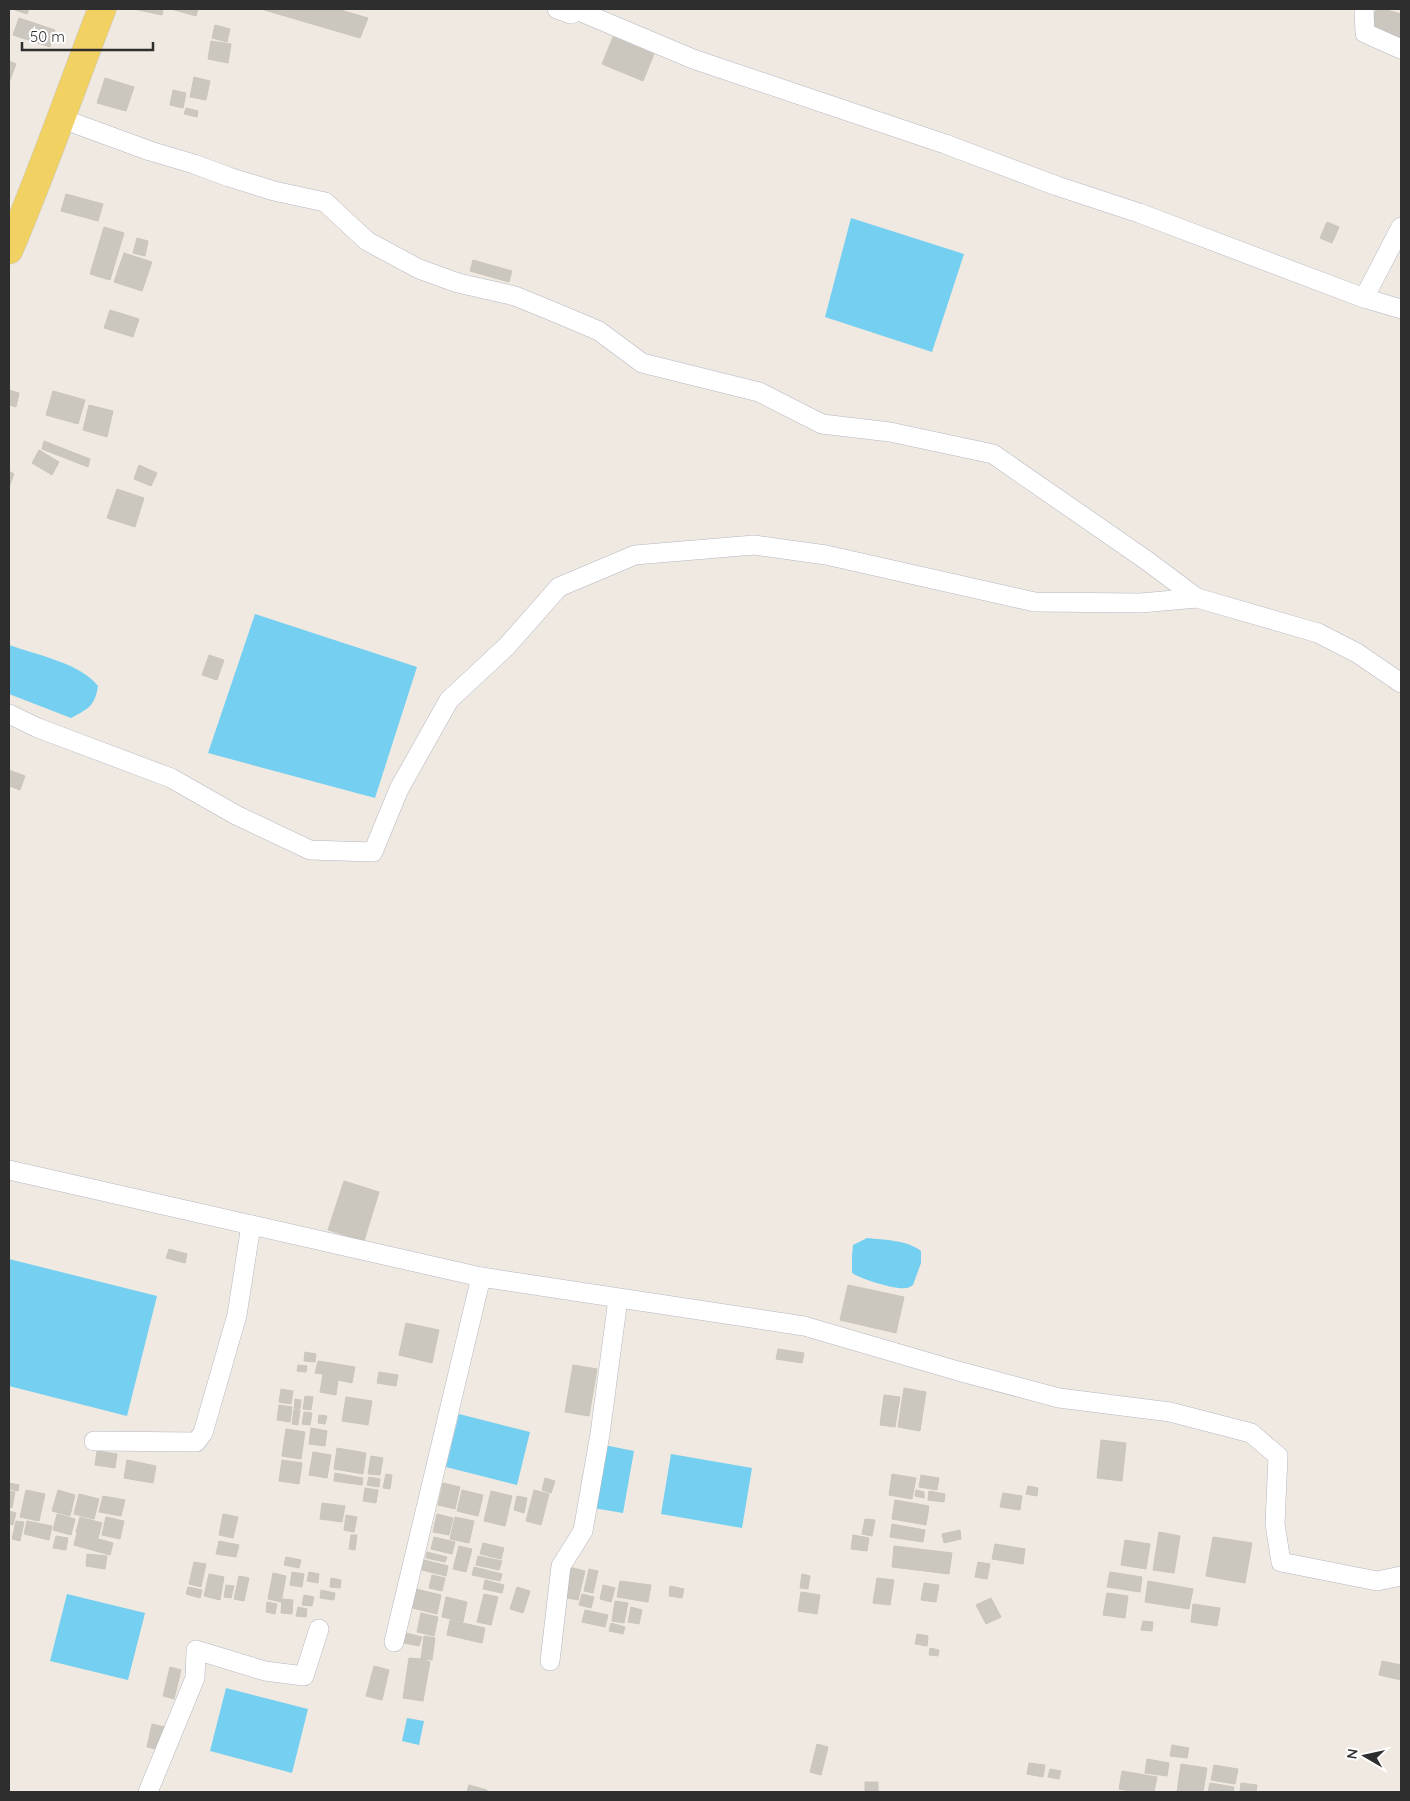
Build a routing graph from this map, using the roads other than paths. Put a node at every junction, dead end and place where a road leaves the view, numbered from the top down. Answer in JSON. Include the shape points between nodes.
{"nodes":[{"id":1,"x":86,"y":9,"type":"edge"},
{"id":2,"x":102,"y":9,"type":"edge"},
{"id":3,"x":556,"y":9,"type":"edge"},
{"id":4,"x":1364,"y":9,"type":"edge"},
{"id":5,"x":580,"y":10,"type":"edge"},
{"id":6,"x":1401,"y":49,"type":"edge"},
{"id":7,"x":60,"y":118,"type":"junction"},
{"id":8,"x":9,"y":204,"type":"edge"},
{"id":9,"x":1401,"y":227,"type":"edge"},
{"id":10,"x":9,"y":250,"type":"edge"},
{"id":11,"x":1364,"y":298,"type":"junction"},
{"id":12,"x":1401,"y":309,"type":"edge"},
{"id":13,"x":1197,"y":598,"type":"junction"},
{"id":14,"x":1401,"y":683,"type":"edge"},
{"id":15,"x":9,"y":714,"type":"edge"},
{"id":16,"x":9,"y":1170,"type":"edge"},
{"id":17,"x":251,"y":1225,"type":"junction"},
{"id":18,"x":481,"y":1277,"type":"junction"},
{"id":19,"x":618,"y":1299,"type":"junction"},
{"id":20,"x":94,"y":1441,"type":"dead end"},
{"id":21,"x":1401,"y":1576,"type":"edge"},
{"id":22,"x":319,"y":1630,"type":"dead end"},
{"id":23,"x":394,"y":1642,"type":"dead end"},
{"id":24,"x":550,"y":1661,"type":"dead end"},
{"id":25,"x":148,"y":1792,"type":"edge"}],
"edges":[{"from":1,"to":8,"type":"main road"},
{"from":2,"to":7,"type":"main road"},
{"from":3,"to":5,"type":"street","via":[[571,14]]},
{"from":4,"to":6,"type":"street","via":[[1365,33]]},
{"from":5,"to":11,"type":"street","via":[[692,59],[945,144]]},
{"from":7,"to":10,"type":"main road"},
{"from":7,"to":13,"type":"street","via":[[228,178],[325,202],[367,240],[419,269],[458,283],[515,296],[559,314],[599,331],[642,363],[759,392],[822,424],[890,432],[993,454]]},
{"from":9,"to":11,"type":"street"},
{"from":11,"to":12,"type":"street"},
{"from":13,"to":14,"type":"street","via":[[1318,633],[1357,653]]},
{"from":13,"to":15,"type":"street","via":[[1142,603],[1035,602],[826,555],[754,545],[635,555],[559,587],[506,646],[449,700],[399,789],[373,852],[310,850],[236,815],[171,778]]},
{"from":16,"to":17,"type":"street"},
{"from":17,"to":18,"type":"street"},
{"from":17,"to":20,"type":"street","via":[[237,1315],[203,1433],[196,1442]]},
{"from":18,"to":19,"type":"street"},
{"from":18,"to":23,"type":"street"},
{"from":19,"to":21,"type":"street","via":[[804,1326],[1059,1398],[1170,1412],[1251,1433],[1278,1456],[1275,1524],[1281,1562],[1377,1581]]},
{"from":19,"to":24,"type":"street","via":[[583,1532],[561,1566]]},
{"from":22,"to":25,"type":"street","via":[[304,1676],[264,1671],[196,1650],[194,1678]]}]}
